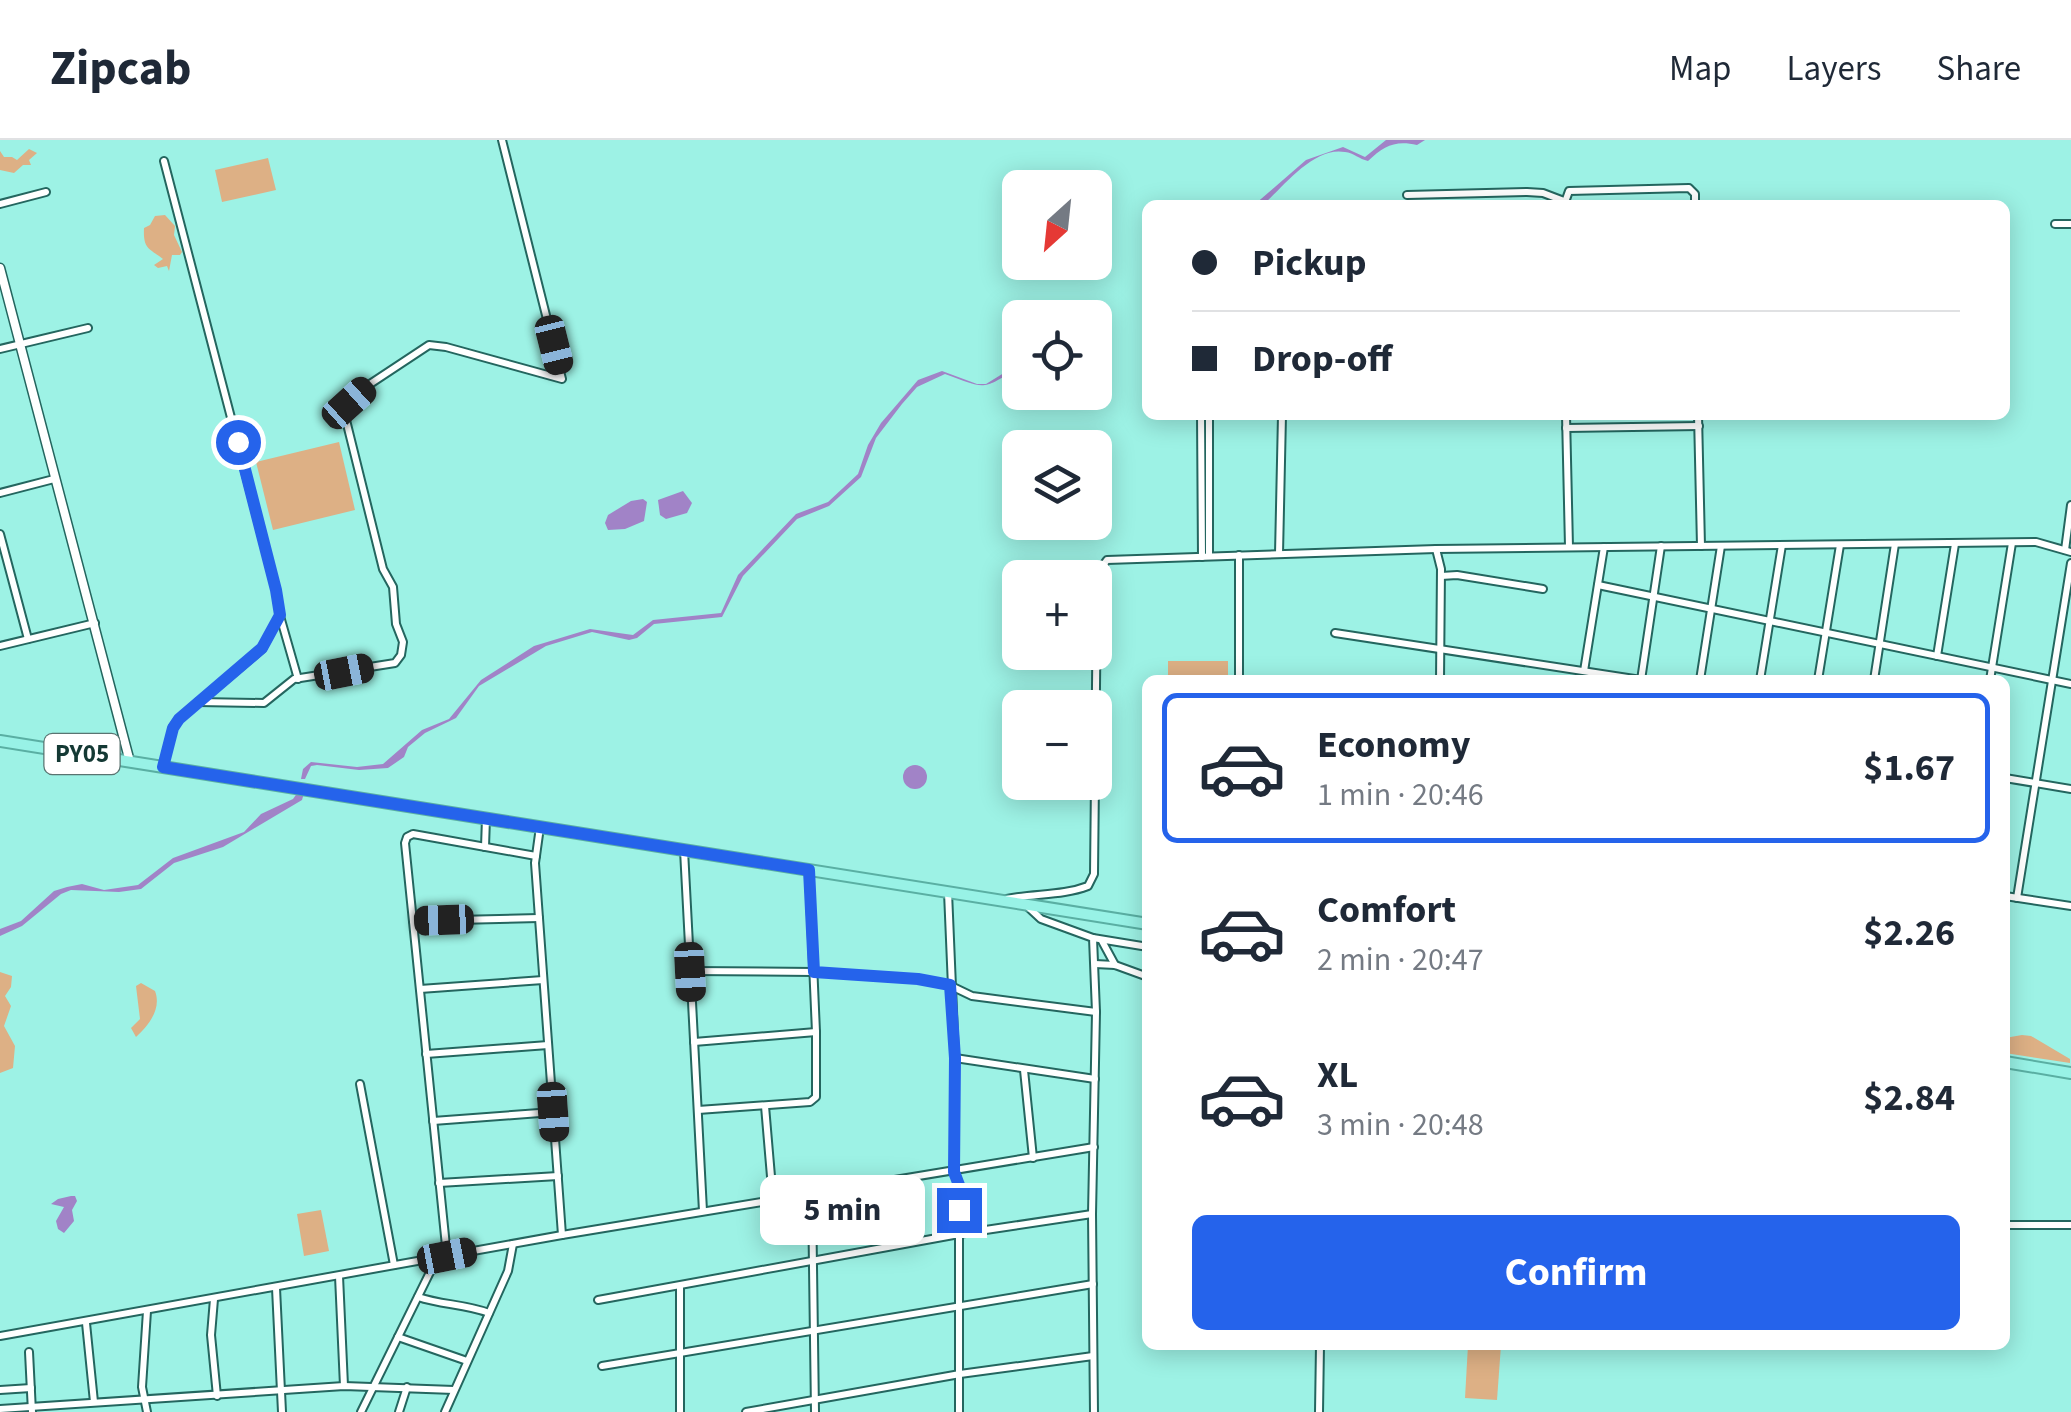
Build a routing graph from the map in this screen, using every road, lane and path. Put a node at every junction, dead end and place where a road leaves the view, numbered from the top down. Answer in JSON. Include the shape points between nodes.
{"nodes":[{"id":1,"x":502,"y":140,"type":"edge"},
{"id":2,"x":164,"y":161,"type":"dead end"},
{"id":3,"x":46,"y":192,"type":"dead end"},
{"id":4,"x":1436,"y":195,"type":"junction"},
{"id":5,"x":1408,"y":196,"type":"dead end"},
{"id":6,"x":1436,"y":200,"type":"edge"},
{"id":7,"x":1558,"y":200,"type":"edge"},
{"id":8,"x":1565,"y":200,"type":"edge"},
{"id":9,"x":1695,"y":200,"type":"edge"},
{"id":10,"x":0,"y":204,"type":"edge"},
{"id":11,"x":2055,"y":224,"type":"dead end"},
{"id":12,"x":2071,"y":224,"type":"edge"},
{"id":13,"x":0,"y":268,"type":"edge"},
{"id":14,"x":88,"y":328,"type":"dead end"},
{"id":15,"x":21,"y":344,"type":"junction"},
{"id":16,"x":0,"y":349,"type":"edge"},
{"id":17,"x":1201,"y":420,"type":"edge"},
{"id":18,"x":1209,"y":420,"type":"edge"},
{"id":19,"x":1282,"y":420,"type":"edge"},
{"id":20,"x":1566,"y":420,"type":"edge"},
{"id":21,"x":1698,"y":420,"type":"edge"},
{"id":22,"x":1699,"y":426,"type":"junction"},
{"id":23,"x":1566,"y":428,"type":"junction"},
{"id":24,"x":54,"y":479,"type":"junction"},
{"id":25,"x":0,"y":493,"type":"edge"},
{"id":26,"x":2071,"y":505,"type":"edge"},
{"id":27,"x":0,"y":534,"type":"edge"},
{"id":28,"x":2012,"y":543,"type":"junction"},
{"id":29,"x":1895,"y":544,"type":"junction"},
{"id":30,"x":1955,"y":544,"type":"junction"},
{"id":31,"x":1782,"y":545,"type":"junction"},
{"id":32,"x":1840,"y":545,"type":"junction"},
{"id":33,"x":1661,"y":546,"type":"junction"},
{"id":34,"x":1701,"y":546,"type":"junction"},
{"id":35,"x":1721,"y":546,"type":"junction"},
{"id":36,"x":1604,"y":547,"type":"junction"},
{"id":37,"x":1568,"y":548,"type":"junction"},
{"id":38,"x":1436,"y":549,"type":"junction"},
{"id":39,"x":2068,"y":551,"type":"edge"},
{"id":40,"x":1279,"y":554,"type":"junction"},
{"id":41,"x":1239,"y":556,"type":"junction"},
{"id":42,"x":1206,"y":557,"type":"junction"},
{"id":43,"x":2071,"y":562,"type":"edge"},
{"id":44,"x":1440,"y":576,"type":"junction"},
{"id":45,"x":1598,"y":585,"type":"junction"},
{"id":46,"x":1543,"y":589,"type":"dead end"},
{"id":47,"x":1654,"y":595,"type":"junction"},
{"id":48,"x":1711,"y":608,"type":"junction"},
{"id":49,"x":280,"y":615,"type":"junction"},
{"id":50,"x":1770,"y":620,"type":"junction"},
{"id":51,"x":95,"y":623,"type":"junction"},
{"id":52,"x":1826,"y":632,"type":"junction"},
{"id":53,"x":1335,"y":633,"type":"dead end"},
{"id":54,"x":28,"y":639,"type":"junction"},
{"id":55,"x":1880,"y":644,"type":"junction"},
{"id":56,"x":0,"y":646,"type":"edge"},
{"id":57,"x":1440,"y":649,"type":"junction"},
{"id":58,"x":1937,"y":656,"type":"junction"},
{"id":59,"x":1992,"y":668,"type":"junction"},
{"id":60,"x":1584,"y":671,"type":"junction"},
{"id":61,"x":1239,"y":675,"type":"edge"},
{"id":62,"x":1440,"y":675,"type":"edge"},
{"id":63,"x":1609,"y":675,"type":"edge"},
{"id":64,"x":1642,"y":675,"type":"edge"},
{"id":65,"x":1701,"y":675,"type":"edge"},
{"id":66,"x":1761,"y":675,"type":"edge"},
{"id":67,"x":1819,"y":675,"type":"edge"},
{"id":68,"x":1875,"y":675,"type":"edge"},
{"id":69,"x":1991,"y":675,"type":"edge"},
{"id":70,"x":298,"y":679,"type":"junction"},
{"id":71,"x":2054,"y":680,"type":"junction"},
{"id":72,"x":2071,"y":684,"type":"edge"},
{"id":73,"x":198,"y":702,"type":"junction"},
{"id":74,"x":0,"y":741,"type":"edge"},
{"id":75,"x":130,"y":762,"type":"junction"},
{"id":76,"x":163,"y":767,"type":"junction"},
{"id":77,"x":2010,"y":779,"type":"edge"},
{"id":78,"x":2037,"y":784,"type":"junction"},
{"id":79,"x":2071,"y":789,"type":"edge"},
{"id":80,"x":486,"y":816,"type":"junction"},
{"id":81,"x":541,"y":826,"type":"junction"},
{"id":82,"x":485,"y":847,"type":"junction"},
{"id":83,"x":684,"y":850,"type":"junction"},
{"id":84,"x":536,"y":856,"type":"junction"},
{"id":85,"x":809,"y":870,"type":"junction"},
{"id":86,"x":948,"y":892,"type":"junction"},
{"id":87,"x":2010,"y":897,"type":"edge"},
{"id":88,"x":2017,"y":898,"type":"junction"},
{"id":89,"x":1002,"y":900,"type":"junction"},
{"id":90,"x":1026,"y":904,"type":"junction"},
{"id":91,"x":2071,"y":906,"type":"edge"},
{"id":92,"x":538,"y":918,"type":"junction"},
{"id":93,"x":413,"y":921,"type":"junction"},
{"id":94,"x":1142,"y":923,"type":"edge"},
{"id":95,"x":1097,"y":939,"type":"junction"},
{"id":96,"x":1142,"y":946,"type":"edge"},
{"id":97,"x":1095,"y":964,"type":"junction"},
{"id":98,"x":1115,"y":964,"type":"junction"},
{"id":99,"x":690,"y":972,"type":"junction"},
{"id":100,"x":814,"y":972,"type":"junction"},
{"id":101,"x":1142,"y":975,"type":"edge"},
{"id":102,"x":543,"y":980,"type":"junction"},
{"id":103,"x":950,"y":985,"type":"junction"},
{"id":104,"x":420,"y":989,"type":"junction"},
{"id":105,"x":1096,"y":1012,"type":"junction"},
{"id":106,"x":816,"y":1032,"type":"junction"},
{"id":107,"x":694,"y":1042,"type":"junction"},
{"id":108,"x":548,"y":1046,"type":"junction"},
{"id":109,"x":426,"y":1054,"type":"junction"},
{"id":110,"x":955,"y":1058,"type":"junction"},
{"id":111,"x":2010,"y":1063,"type":"edge"},
{"id":112,"x":1024,"y":1070,"type":"junction"},
{"id":113,"x":2071,"y":1072,"type":"edge"},
{"id":114,"x":1095,"y":1080,"type":"junction"},
{"id":115,"x":360,"y":1084,"type":"dead end"},
{"id":116,"x":764,"y":1106,"type":"junction"},
{"id":117,"x":698,"y":1110,"type":"junction"},
{"id":118,"x":553,"y":1112,"type":"junction"},
{"id":119,"x":433,"y":1120,"type":"junction"},
{"id":120,"x":1094,"y":1147,"type":"junction"},
{"id":121,"x":1034,"y":1158,"type":"junction"},
{"id":122,"x":954,"y":1172,"type":"junction"},
{"id":123,"x":558,"y":1176,"type":"junction"},
{"id":124,"x":439,"y":1183,"type":"junction"},
{"id":125,"x":812,"y":1194,"type":"junction"},
{"id":126,"x":773,"y":1200,"type":"junction"},
{"id":127,"x":704,"y":1211,"type":"junction"},
{"id":128,"x":1092,"y":1214,"type":"junction"},
{"id":129,"x":2071,"y":1224,"type":"edge"},
{"id":130,"x":2010,"y":1225,"type":"edge"},
{"id":131,"x":959,"y":1234,"type":"junction"},
{"id":132,"x":562,"y":1235,"type":"junction"},
{"id":133,"x":512,"y":1244,"type":"junction"},
{"id":134,"x":447,"y":1256,"type":"junction"},
{"id":135,"x":437,"y":1258,"type":"junction"},
{"id":136,"x":813,"y":1261,"type":"junction"},
{"id":137,"x":394,"y":1266,"type":"junction"},
{"id":138,"x":339,"y":1276,"type":"junction"},
{"id":139,"x":1093,"y":1284,"type":"junction"},
{"id":140,"x":680,"y":1286,"type":"junction"},
{"id":141,"x":276,"y":1288,"type":"junction"},
{"id":142,"x":418,"y":1297,"type":"junction"},
{"id":143,"x":214,"y":1298,"type":"junction"},
{"id":144,"x":598,"y":1300,"type":"dead end"},
{"id":145,"x":958,"y":1306,"type":"junction"},
{"id":146,"x":147,"y":1311,"type":"junction"},
{"id":147,"x":489,"y":1313,"type":"junction"},
{"id":148,"x":86,"y":1322,"type":"junction"},
{"id":149,"x":816,"y":1329,"type":"junction"},
{"id":150,"x":0,"y":1336,"type":"edge"},
{"id":151,"x":398,"y":1338,"type":"junction"},
{"id":152,"x":1320,"y":1350,"type":"edge"},
{"id":153,"x":29,"y":1352,"type":"dead end"},
{"id":154,"x":680,"y":1353,"type":"junction"},
{"id":155,"x":1093,"y":1356,"type":"junction"},
{"id":156,"x":468,"y":1361,"type":"junction"},
{"id":157,"x":602,"y":1366,"type":"dead end"},
{"id":158,"x":960,"y":1374,"type":"junction"},
{"id":159,"x":344,"y":1386,"type":"junction"},
{"id":160,"x":374,"y":1386,"type":"junction"},
{"id":161,"x":31,"y":1388,"type":"junction"},
{"id":162,"x":407,"y":1388,"type":"junction"},
{"id":163,"x":0,"y":1390,"type":"edge"},
{"id":164,"x":454,"y":1390,"type":"junction"},
{"id":165,"x":281,"y":1392,"type":"junction"},
{"id":166,"x":216,"y":1396,"type":"junction"},
{"id":167,"x":815,"y":1399,"type":"junction"},
{"id":168,"x":144,"y":1400,"type":"junction"},
{"id":169,"x":94,"y":1402,"type":"junction"},
{"id":170,"x":0,"y":1409,"type":"edge"},
{"id":171,"x":32,"y":1409,"type":"edge"},
{"id":172,"x":148,"y":1412,"type":"edge"},
{"id":173,"x":282,"y":1412,"type":"edge"},
{"id":174,"x":361,"y":1412,"type":"edge"},
{"id":175,"x":399,"y":1412,"type":"edge"},
{"id":176,"x":445,"y":1412,"type":"edge"},
{"id":177,"x":680,"y":1412,"type":"edge"},
{"id":178,"x":746,"y":1412,"type":"edge"},
{"id":179,"x":815,"y":1412,"type":"edge"},
{"id":180,"x":959,"y":1412,"type":"edge"},
{"id":181,"x":1094,"y":1412,"type":"edge"},
{"id":182,"x":1319,"y":1412,"type":"edge"}],
"edges":[{"from":1,"to":70,"type":"street","via":[[562,379],[429,346],[349,403],[346,416],[392,587],[401,655],[394,663]]},
{"from":2,"to":49,"type":"street"},
{"from":3,"to":10,"type":"street"},
{"from":4,"to":5,"type":"street"},
{"from":4,"to":6,"type":"street"},
{"from":4,"to":7,"type":"street","via":[[1543,193]]},
{"from":8,"to":9,"type":"street","via":[[1569,192],[1689,188]]},
{"from":11,"to":12,"type":"street"},
{"from":13,"to":15,"type":"street"},
{"from":14,"to":15,"type":"street"},
{"from":15,"to":16,"type":"street"},
{"from":15,"to":24,"type":"street"},
{"from":17,"to":42,"type":"street"},
{"from":18,"to":42,"type":"street"},
{"from":19,"to":40,"type":"street"},
{"from":20,"to":23,"type":"street"},
{"from":21,"to":22,"type":"street"},
{"from":22,"to":23,"type":"street"},
{"from":22,"to":34,"type":"street"},
{"from":23,"to":37,"type":"street"},
{"from":24,"to":25,"type":"street"},
{"from":24,"to":51,"type":"street"},
{"from":26,"to":39,"type":"street"},
{"from":27,"to":54,"type":"street"},
{"from":28,"to":30,"type":"street"},
{"from":28,"to":39,"type":"street"},
{"from":28,"to":59,"type":"street"},
{"from":29,"to":30,"type":"street"},
{"from":29,"to":32,"type":"street"},
{"from":29,"to":55,"type":"street"},
{"from":30,"to":58,"type":"street"},
{"from":31,"to":32,"type":"street"},
{"from":31,"to":35,"type":"street"},
{"from":31,"to":50,"type":"street"},
{"from":32,"to":52,"type":"street"},
{"from":33,"to":34,"type":"street"},
{"from":33,"to":36,"type":"street"},
{"from":33,"to":47,"type":"street"},
{"from":34,"to":35,"type":"street"},
{"from":35,"to":48,"type":"street"},
{"from":36,"to":37,"type":"street"},
{"from":36,"to":45,"type":"street"},
{"from":37,"to":38,"type":"street"},
{"from":38,"to":40,"type":"street"},
{"from":38,"to":44,"type":"street"},
{"from":40,"to":41,"type":"street"},
{"from":41,"to":42,"type":"street"},
{"from":41,"to":61,"type":"street"},
{"from":42,"to":89,"type":"street","via":[[1107,560],[1100,568],[1094,874],[1088,886],[1069,894]]},
{"from":43,"to":71,"type":"street"},
{"from":44,"to":46,"type":"street"},
{"from":44,"to":57,"type":"street"},
{"from":45,"to":47,"type":"street"},
{"from":45,"to":60,"type":"street"},
{"from":47,"to":48,"type":"street"},
{"from":47,"to":64,"type":"street"},
{"from":48,"to":50,"type":"street"},
{"from":48,"to":65,"type":"street"},
{"from":49,"to":70,"type":"street"},
{"from":49,"to":73,"type":"street","via":[[262,648]]},
{"from":50,"to":52,"type":"street"},
{"from":50,"to":66,"type":"street"},
{"from":51,"to":54,"type":"street"},
{"from":51,"to":75,"type":"street"},
{"from":52,"to":55,"type":"street"},
{"from":52,"to":67,"type":"street"},
{"from":53,"to":57,"type":"street"},
{"from":54,"to":56,"type":"street"},
{"from":55,"to":58,"type":"street"},
{"from":55,"to":68,"type":"street"},
{"from":57,"to":60,"type":"street"},
{"from":57,"to":62,"type":"street"},
{"from":58,"to":59,"type":"street"},
{"from":59,"to":69,"type":"street"},
{"from":59,"to":71,"type":"street"},
{"from":60,"to":63,"type":"street"},
{"from":70,"to":73,"type":"street","via":[[264,703]]},
{"from":71,"to":72,"type":"street"},
{"from":71,"to":78,"type":"street"},
{"from":73,"to":76,"type":"street","via":[[173,728]]},
{"from":74,"to":75,"type":"highway","number":"PY05"},
{"from":75,"to":76,"type":"highway","number":"PY05"},
{"from":76,"to":80,"type":"highway","number":"PY05"},
{"from":77,"to":78,"type":"street"},
{"from":78,"to":79,"type":"street"},
{"from":78,"to":88,"type":"street"},
{"from":80,"to":81,"type":"highway","number":"PY05"},
{"from":80,"to":82,"type":"street"},
{"from":81,"to":83,"type":"highway","number":"PY05"},
{"from":81,"to":84,"type":"street"},
{"from":82,"to":84,"type":"street"},
{"from":82,"to":93,"type":"street","via":[[406,837]]},
{"from":83,"to":85,"type":"highway","number":"PY05"},
{"from":83,"to":99,"type":"street"},
{"from":84,"to":92,"type":"street"},
{"from":85,"to":86,"type":"highway","number":"PY05"},
{"from":85,"to":100,"type":"street"},
{"from":86,"to":89,"type":"highway","number":"PY05"},
{"from":86,"to":103,"type":"street"},
{"from":87,"to":88,"type":"street"},
{"from":88,"to":91,"type":"street"},
{"from":89,"to":90,"type":"highway","number":"PY05"},
{"from":90,"to":94,"type":"highway","number":"PY05"},
{"from":90,"to":95,"type":"street","via":[[1041,919]]},
{"from":92,"to":93,"type":"street"},
{"from":92,"to":102,"type":"street"},
{"from":93,"to":104,"type":"street"},
{"from":95,"to":96,"type":"street"},
{"from":95,"to":97,"type":"street"},
{"from":95,"to":98,"type":"street"},
{"from":97,"to":98,"type":"street"},
{"from":97,"to":105,"type":"street"},
{"from":98,"to":101,"type":"street"},
{"from":99,"to":100,"type":"street"},
{"from":99,"to":107,"type":"street"},
{"from":100,"to":103,"type":"street"},
{"from":100,"to":106,"type":"street"},
{"from":102,"to":104,"type":"street"},
{"from":102,"to":108,"type":"street"},
{"from":103,"to":105,"type":"street","via":[[972,996]]},
{"from":103,"to":110,"type":"street"},
{"from":104,"to":109,"type":"street"},
{"from":105,"to":114,"type":"street"},
{"from":106,"to":107,"type":"street"},
{"from":106,"to":116,"type":"street","via":[[816,1097]]},
{"from":107,"to":117,"type":"street"},
{"from":108,"to":109,"type":"street"},
{"from":108,"to":118,"type":"street"},
{"from":109,"to":119,"type":"street"},
{"from":110,"to":112,"type":"street"},
{"from":110,"to":122,"type":"street"},
{"from":111,"to":113,"type":"highway"},
{"from":112,"to":114,"type":"street"},
{"from":112,"to":121,"type":"street"},
{"from":114,"to":120,"type":"street"},
{"from":115,"to":137,"type":"street"},
{"from":116,"to":117,"type":"street"},
{"from":116,"to":126,"type":"street"},
{"from":117,"to":127,"type":"street"},
{"from":118,"to":119,"type":"street"},
{"from":118,"to":123,"type":"street"},
{"from":119,"to":124,"type":"street"},
{"from":120,"to":121,"type":"street"},
{"from":120,"to":128,"type":"street"},
{"from":121,"to":122,"type":"street"},
{"from":122,"to":125,"type":"street"},
{"from":122,"to":131,"type":"street"},
{"from":123,"to":124,"type":"street"},
{"from":123,"to":132,"type":"street"},
{"from":124,"to":134,"type":"street"},
{"from":125,"to":126,"type":"street"},
{"from":125,"to":136,"type":"street"},
{"from":126,"to":127,"type":"street"},
{"from":127,"to":132,"type":"street"},
{"from":128,"to":131,"type":"street"},
{"from":128,"to":139,"type":"street"},
{"from":129,"to":130,"type":"street"},
{"from":131,"to":136,"type":"street"},
{"from":131,"to":145,"type":"street"},
{"from":132,"to":133,"type":"street"},
{"from":133,"to":134,"type":"street"},
{"from":133,"to":147,"type":"street"},
{"from":134,"to":135,"type":"street"},
{"from":135,"to":137,"type":"street"},
{"from":135,"to":142,"type":"street"},
{"from":136,"to":140,"type":"street"},
{"from":136,"to":149,"type":"street"},
{"from":137,"to":138,"type":"street"},
{"from":138,"to":141,"type":"street"},
{"from":138,"to":159,"type":"street"},
{"from":139,"to":145,"type":"street"},
{"from":139,"to":155,"type":"street"},
{"from":140,"to":144,"type":"street"},
{"from":140,"to":154,"type":"street"},
{"from":141,"to":143,"type":"street"},
{"from":141,"to":165,"type":"street"},
{"from":142,"to":147,"type":"street"},
{"from":142,"to":151,"type":"street"},
{"from":143,"to":146,"type":"street"},
{"from":143,"to":166,"type":"street"},
{"from":145,"to":149,"type":"street"},
{"from":145,"to":158,"type":"street"},
{"from":146,"to":148,"type":"street"},
{"from":146,"to":168,"type":"street"},
{"from":147,"to":156,"type":"street"},
{"from":148,"to":150,"type":"street"},
{"from":148,"to":169,"type":"street"},
{"from":149,"to":154,"type":"street"},
{"from":149,"to":167,"type":"street"},
{"from":151,"to":156,"type":"street"},
{"from":151,"to":160,"type":"street"},
{"from":152,"to":182,"type":"street"},
{"from":153,"to":161,"type":"street"},
{"from":154,"to":157,"type":"street"},
{"from":154,"to":177,"type":"street"},
{"from":155,"to":158,"type":"street"},
{"from":155,"to":181,"type":"street"},
{"from":156,"to":164,"type":"street"},
{"from":158,"to":167,"type":"street"},
{"from":158,"to":180,"type":"street"},
{"from":159,"to":160,"type":"street"},
{"from":159,"to":165,"type":"street"},
{"from":160,"to":162,"type":"street"},
{"from":160,"to":174,"type":"street"},
{"from":161,"to":163,"type":"street"},
{"from":161,"to":171,"type":"street"},
{"from":162,"to":164,"type":"street"},
{"from":162,"to":175,"type":"street"},
{"from":164,"to":176,"type":"street"},
{"from":165,"to":166,"type":"street"},
{"from":165,"to":173,"type":"street"},
{"from":166,"to":168,"type":"street"},
{"from":167,"to":178,"type":"street"},
{"from":167,"to":179,"type":"street"},
{"from":168,"to":169,"type":"street"},
{"from":168,"to":172,"type":"street"},
{"from":169,"to":171,"type":"street"},
{"from":170,"to":171,"type":"street"}]}
